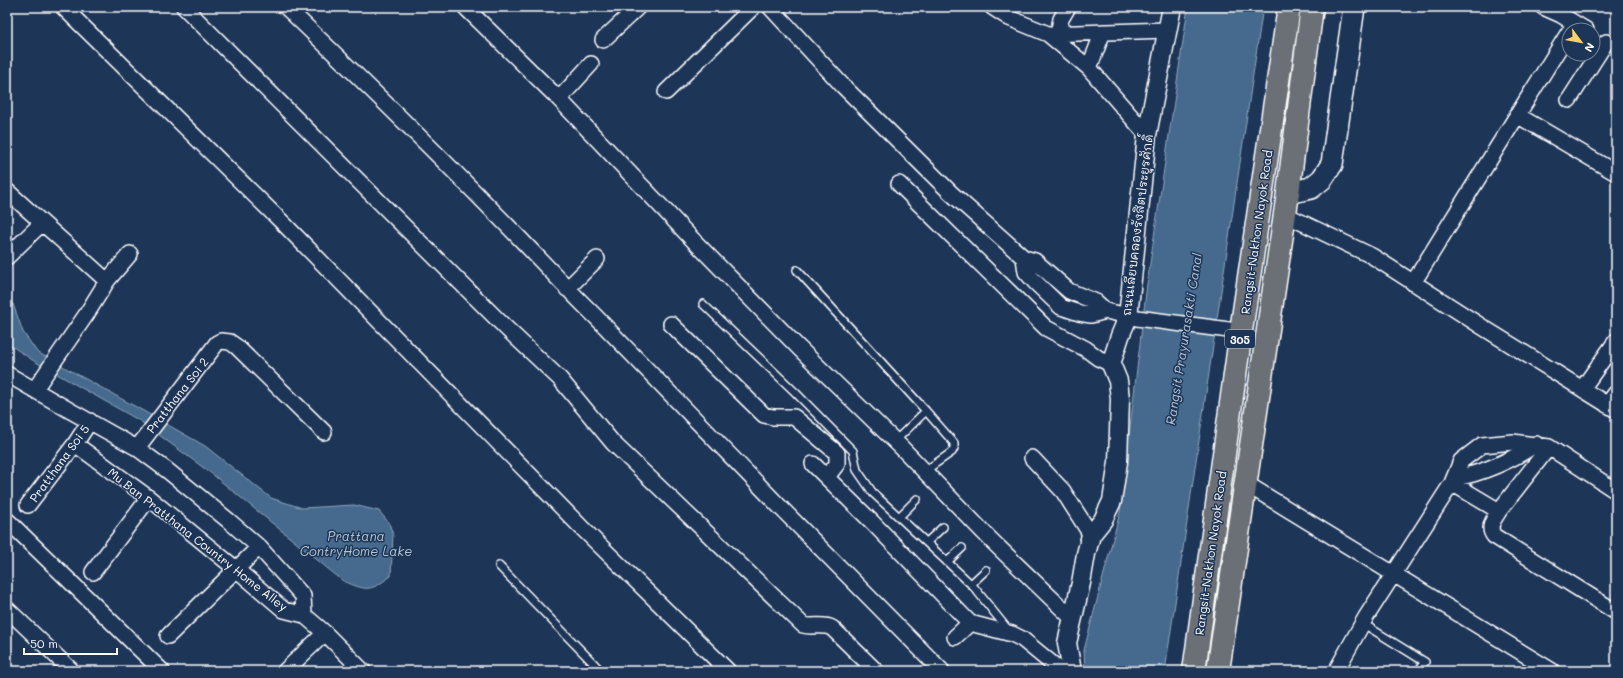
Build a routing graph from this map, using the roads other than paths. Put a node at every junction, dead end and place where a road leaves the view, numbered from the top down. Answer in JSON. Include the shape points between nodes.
{"nodes":[{"id":1,"x":63,"y":7,"type":"edge"},
{"id":2,"x":184,"y":7,"type":"edge"},
{"id":3,"x":286,"y":7,"type":"edge"},
{"id":4,"x":465,"y":7,"type":"edge"},
{"id":5,"x":638,"y":7,"type":"edge"},
{"id":6,"x":753,"y":7,"type":"edge"},
{"id":7,"x":770,"y":7,"type":"edge"},
{"id":8,"x":992,"y":7,"type":"edge"},
{"id":9,"x":1068,"y":7,"type":"edge"},
{"id":10,"x":1171,"y":7,"type":"edge"},
{"id":11,"x":1289,"y":7,"type":"edge"},
{"id":12,"x":1312,"y":7,"type":"edge"},
{"id":13,"x":1354,"y":7,"type":"edge"},
{"id":14,"x":1543,"y":7,"type":"edge"},
{"id":15,"x":1565,"y":22,"type":"edge"},
{"id":16,"x":1168,"y":30,"type":"junction"},
{"id":17,"x":1102,"y":32,"type":"junction"},
{"id":18,"x":1053,"y":34,"type":"junction"},
{"id":19,"x":603,"y":40,"type":"dead end"},
{"id":20,"x":1605,"y":42,"type":"edge"},
{"id":21,"x":1561,"y":50,"type":"edge"},
{"id":22,"x":591,"y":64,"type":"dead end"},
{"id":23,"x":1089,"y":68,"type":"junction"},
{"id":24,"x":666,"y":92,"type":"dead end"},
{"id":25,"x":559,"y":99,"type":"junction"},
{"id":26,"x":1568,"y":100,"type":"dead end"},
{"id":27,"x":1517,"y":115,"type":"junction"},
{"id":28,"x":1147,"y":135,"type":"junction"},
{"id":29,"x":1616,"y":173,"type":"edge"},
{"id":30,"x":899,"y":184,"type":"dead end"},
{"id":31,"x":7,"y":191,"type":"edge"},
{"id":32,"x":1286,"y":204,"type":"junction"},
{"id":33,"x":42,"y":223,"type":"junction"},
{"id":34,"x":130,"y":254,"type":"dead end"},
{"id":35,"x":7,"y":257,"type":"edge"},
{"id":36,"x":597,"y":259,"type":"dead end"},
{"id":37,"x":797,"y":270,"type":"dead end"},
{"id":38,"x":107,"y":281,"type":"junction"},
{"id":39,"x":1413,"y":283,"type":"junction"},
{"id":40,"x":567,"y":289,"type":"junction"},
{"id":41,"x":703,"y":304,"type":"dead end"},
{"id":42,"x":1133,"y":318,"type":"junction"},
{"id":43,"x":671,"y":324,"type":"dead end"},
{"id":44,"x":1235,"y":330,"type":"junction"},
{"id":45,"x":1616,"y":341,"type":"edge"},
{"id":46,"x":1111,"y":364,"type":"junction"},
{"id":47,"x":7,"y":374,"type":"edge"},
{"id":48,"x":39,"y":384,"type":"junction"},
{"id":49,"x":1582,"y":389,"type":"junction"},
{"id":50,"x":1613,"y":403,"type":"edge"},
{"id":51,"x":926,"y":411,"type":"junction"},
{"id":52,"x":90,"y":421,"type":"junction"},
{"id":53,"x":324,"y":432,"type":"dead end"},
{"id":54,"x":894,"y":441,"type":"junction"},
{"id":55,"x":75,"y":444,"type":"junction"},
{"id":56,"x":1543,"y":445,"type":"junction"},
{"id":57,"x":137,"y":448,"type":"junction"},
{"id":58,"x":1032,"y":458,"type":"dead end"},
{"id":59,"x":813,"y":464,"type":"dead end"},
{"id":60,"x":925,"y":471,"type":"junction"},
{"id":61,"x":827,"y":477,"type":"junction"},
{"id":62,"x":1454,"y":481,"type":"junction"},
{"id":63,"x":1245,"y":483,"type":"junction"},
{"id":64,"x":1616,"y":491,"type":"edge"},
{"id":65,"x":149,"y":498,"type":"junction"},
{"id":66,"x":917,"y":499,"type":"dead end"},
{"id":67,"x":28,"y":505,"type":"dead end"},
{"id":68,"x":1499,"y":510,"type":"junction"},
{"id":69,"x":900,"y":517,"type":"junction"},
{"id":70,"x":7,"y":520,"type":"edge"},
{"id":71,"x":943,"y":526,"type":"dead end"},
{"id":72,"x":1091,"y":535,"type":"junction"},
{"id":73,"x":927,"y":542,"type":"junction"},
{"id":74,"x":259,"y":547,"type":"junction"},
{"id":75,"x":962,"y":548,"type":"dead end"},
{"id":76,"x":947,"y":562,"type":"junction"},
{"id":77,"x":499,"y":566,"type":"dead end"},
{"id":78,"x":236,"y":569,"type":"junction"},
{"id":79,"x":986,"y":570,"type":"dead end"},
{"id":80,"x":94,"y":572,"type":"dead end"},
{"id":81,"x":1392,"y":574,"type":"junction"},
{"id":82,"x":971,"y":584,"type":"junction"},
{"id":83,"x":7,"y":609,"type":"edge"},
{"id":84,"x":1616,"y":612,"type":"edge"},
{"id":85,"x":304,"y":615,"type":"junction"},
{"id":86,"x":1073,"y":619,"type":"junction"},
{"id":87,"x":1364,"y":620,"type":"junction"},
{"id":88,"x":970,"y":622,"type":"junction"},
{"id":89,"x":325,"y":633,"type":"junction"},
{"id":90,"x":1012,"y":634,"type":"junction"},
{"id":91,"x":168,"y":636,"type":"dead end"},
{"id":92,"x":955,"y":637,"type":"dead end"},
{"id":93,"x":72,"y":671,"type":"edge"},
{"id":94,"x":162,"y":671,"type":"edge"},
{"id":95,"x":285,"y":671,"type":"edge"},
{"id":96,"x":363,"y":671,"type":"edge"},
{"id":97,"x":601,"y":671,"type":"edge"},
{"id":98,"x":728,"y":671,"type":"edge"},
{"id":99,"x":876,"y":671,"type":"edge"},
{"id":100,"x":942,"y":671,"type":"edge"},
{"id":101,"x":1061,"y":671,"type":"edge"},
{"id":102,"x":1072,"y":671,"type":"edge"},
{"id":103,"x":1194,"y":671,"type":"edge"},
{"id":104,"x":1218,"y":671,"type":"edge"},
{"id":105,"x":1336,"y":671,"type":"edge"},
{"id":106,"x":1418,"y":671,"type":"edge"},
{"id":107,"x":1552,"y":671,"type":"edge"}],
"edges":[{"from":1,"to":98,"type":"street","via":[[284,224],[581,527]]},
{"from":2,"to":99,"type":"street","via":[[560,379],[630,460],[803,625],[827,625],[832,628]]},
{"from":3,"to":40,"type":"street","via":[[496,213]]},
{"from":4,"to":25,"type":"street"},
{"from":5,"to":19,"type":"street"},
{"from":6,"to":24,"type":"street"},
{"from":7,"to":42,"type":"street","via":[[842,86],[950,193],[1024,258],[1026,272],[1061,307],[1091,315],[1106,311]]},
{"from":8,"to":18,"type":"street","via":[[1009,18]]},
{"from":9,"to":18,"type":"street"},
{"from":10,"to":16,"type":"street","name":"ถนนเลียบคลองรังสิตประยูรศักดิ์"},
{"from":11,"to":44,"type":"main road","name":"Rangsit-Nakhon Nayok Road","number":"305"},
{"from":12,"to":32,"type":"main road","name":"Rangsit-Nakhon Nayok Road","number":"305"},
{"from":13,"to":32,"type":"main road","via":[[1332,164],[1322,179]]},
{"from":14,"to":15,"type":"street"},
{"from":16,"to":17,"type":"street"},
{"from":16,"to":28,"type":"street","name":"ถนนเลียบคลองรังสิตประยูรศักดิ์"},
{"from":17,"to":18,"type":"street"},
{"from":17,"to":23,"type":"street"},
{"from":18,"to":23,"type":"street"},
{"from":20,"to":26,"type":"street"},
{"from":21,"to":27,"type":"street"},
{"from":22,"to":25,"type":"street"},
{"from":23,"to":28,"type":"street"},
{"from":25,"to":54,"type":"street","via":[[699,247]]},
{"from":27,"to":29,"type":"street"},
{"from":27,"to":39,"type":"street"},
{"from":28,"to":42,"type":"street","name":"ถนนเลียบคลองรังสิตประยูรศักดิ์"},
{"from":30,"to":46,"type":"street","via":[[1046,328]]},
{"from":31,"to":33,"type":"street"},
{"from":32,"to":39,"type":"street"},
{"from":32,"to":63,"type":"main road","name":"Rangsit-Nakhon Nayok Road","number":"305"},
{"from":33,"to":35,"type":"street"},
{"from":33,"to":38,"type":"street"},
{"from":34,"to":38,"type":"street"},
{"from":36,"to":40,"type":"street"},
{"from":37,"to":51,"type":"lane"},
{"from":38,"to":48,"type":"street"},
{"from":39,"to":49,"type":"street"},
{"from":40,"to":100,"type":"street"},
{"from":41,"to":69,"type":"lane","via":[[853,451],[857,470],[873,493]]},
{"from":42,"to":44,"type":"street"},
{"from":42,"to":46,"type":"street","name":"ถนนเลียบคลองรังสิตประยูรศักดิ์","via":[[1120,336]]},
{"from":43,"to":61,"type":"street","via":[[764,415],[794,417],[837,452],[837,464]]},
{"from":44,"to":103,"type":"main road","name":"Rangsit-Nakhon Nayok Road","number":"305"},
{"from":45,"to":49,"type":"street"},
{"from":46,"to":72,"type":"street","via":[[1118,381],[1120,400],[1118,462],[1112,501],[1104,520]]},
{"from":47,"to":48,"type":"street","name":"Mu Ban Pratthana Country Home Alley"},
{"from":48,"to":52,"type":"street","name":"Mu Ban Pratthana Country Home Alley","via":[[69,410]]},
{"from":49,"to":50,"type":"street"},
{"from":51,"to":54,"type":"lane"},
{"from":51,"to":60,"type":"lane","via":[[954,443],[954,448]]},
{"from":52,"to":55,"type":"street","name":"Pratthana Soi 5"},
{"from":52,"to":57,"type":"street","name":"Mu Ban Pratthana Country Home Alley"},
{"from":53,"to":57,"type":"street","name":"Pratthana Soi 2","via":[[237,347],[225,340],[217,343]]},
{"from":54,"to":60,"type":"street"},
{"from":55,"to":65,"type":"street","name":"Mu Ban Pratthana Country Home Alley"},
{"from":55,"to":67,"type":"street","name":"Pratthana Soi 5"},
{"from":56,"to":62,"type":"street"},
{"from":56,"to":62,"type":"street","via":[[1513,442],[1482,445],[1461,461]]},
{"from":56,"to":64,"type":"street"},
{"from":56,"to":68,"type":"street"},
{"from":57,"to":74,"type":"street","name":"Mu Ban Pratthana Country Home Alley"},
{"from":58,"to":72,"type":"street","via":[[1063,491]]},
{"from":59,"to":61,"type":"street"},
{"from":60,"to":86,"type":"street"},
{"from":61,"to":88,"type":"street"},
{"from":62,"to":68,"type":"street"},
{"from":62,"to":81,"type":"street"},
{"from":63,"to":81,"type":"street"},
{"from":63,"to":104,"type":"main road","name":"Rangsit-Nakhon Nayok Road","number":"305"},
{"from":65,"to":78,"type":"street","name":"Mu Ban Pratthana Country Home Alley"},
{"from":65,"to":80,"type":"street"},
{"from":66,"to":69,"type":"lane"},
{"from":68,"to":84,"type":"street","via":[[1490,527],[1490,532],[1494,536]]},
{"from":69,"to":73,"type":"lane"},
{"from":70,"to":94,"type":"street"},
{"from":71,"to":73,"type":"lane"},
{"from":72,"to":86,"type":"street"},
{"from":73,"to":76,"type":"lane"},
{"from":74,"to":78,"type":"street"},
{"from":74,"to":85,"type":"street","name":"Mu Ban Pratthana Country Home Alley","via":[[303,596]]},
{"from":75,"to":76,"type":"lane"},
{"from":76,"to":82,"type":"lane"},
{"from":77,"to":97,"type":"lane"},
{"from":78,"to":85,"type":"street","name":"Mu Ban Pratthana Country Home Alley","via":[[284,610]]},
{"from":78,"to":91,"type":"street"},
{"from":79,"to":82,"type":"lane"},
{"from":81,"to":87,"type":"street"},
{"from":81,"to":107,"type":"street"},
{"from":82,"to":90,"type":"lane"},
{"from":83,"to":93,"type":"street"},
{"from":85,"to":89,"type":"street","name":"Mu Ban Pratthana Country Home Alley"},
{"from":86,"to":102,"type":"street","via":[[1068,644]]},
{"from":87,"to":105,"type":"street"},
{"from":87,"to":106,"type":"lane","via":[[1425,662]]},
{"from":88,"to":90,"type":"street"},
{"from":88,"to":92,"type":"street"},
{"from":89,"to":95,"type":"street"},
{"from":89,"to":96,"type":"street","name":"Mu Ban Pratthana Country Home Alley"},
{"from":90,"to":101,"type":"street","via":[[1022,639]]}]}
